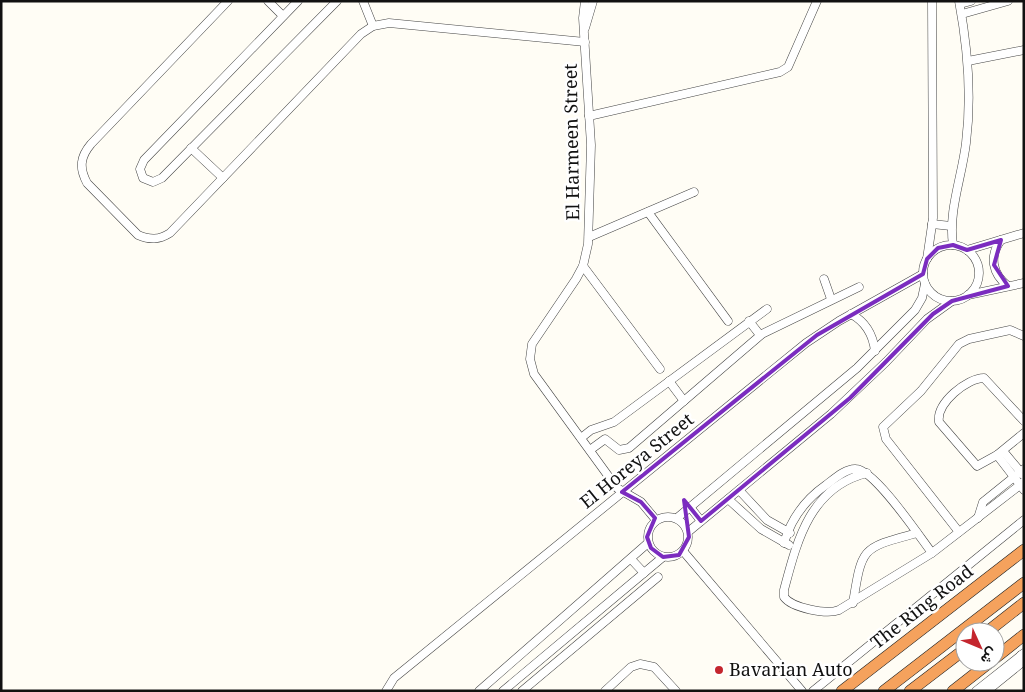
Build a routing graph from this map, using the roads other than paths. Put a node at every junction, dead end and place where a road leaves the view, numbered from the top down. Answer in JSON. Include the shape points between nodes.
{"nodes":[{"id":1,"x":228,"y":1,"type":"edge"},
{"id":2,"x":268,"y":1,"type":"edge"},
{"id":3,"x":298,"y":1,"type":"edge"},
{"id":4,"x":337,"y":1,"type":"edge"},
{"id":5,"x":364,"y":1,"type":"edge"},
{"id":6,"x":585,"y":1,"type":"edge"},
{"id":7,"x":593,"y":1,"type":"edge"},
{"id":8,"x":817,"y":1,"type":"edge"},
{"id":9,"x":932,"y":1,"type":"edge"},
{"id":10,"x":971,"y":1,"type":"edge"},
{"id":11,"x":1008,"y":1,"type":"edge"},
{"id":12,"x":959,"y":3,"type":"edge"},
{"id":13,"x":962,"y":14,"type":"junction"},
{"id":14,"x":283,"y":16,"type":"junction"},
{"id":15,"x":373,"y":26,"type":"junction"},
{"id":16,"x":585,"y":28,"type":"junction"},
{"id":17,"x":584,"y":42,"type":"junction"},
{"id":18,"x":1024,"y":50,"type":"edge"},
{"id":19,"x":968,"y":61,"type":"junction"},
{"id":20,"x":589,"y":116,"type":"junction"},
{"id":21,"x":192,"y":148,"type":"junction"},
{"id":22,"x":222,"y":178,"type":"junction"},
{"id":23,"x":694,"y":192,"type":"dead end"},
{"id":24,"x":648,"y":212,"type":"junction"},
{"id":25,"x":932,"y":224,"type":"junction"},
{"id":26,"x":951,"y":226,"type":"junction"},
{"id":27,"x":1024,"y":232,"type":"edge"},
{"id":28,"x":589,"y":237,"type":"junction"},
{"id":29,"x":1001,"y":240,"type":"junction"},
{"id":30,"x":954,"y":245,"type":"junction"},
{"id":31,"x":968,"y":250,"type":"junction"},
{"id":32,"x":927,"y":259,"type":"junction"},
{"id":33,"x":583,"y":266,"type":"junction"},
{"id":34,"x":923,"y":274,"type":"junction"},
{"id":35,"x":824,"y":279,"type":"dead end"},
{"id":36,"x":1024,"y":283,"type":"edge"},
{"id":37,"x":925,"y":284,"type":"junction"},
{"id":38,"x":1008,"y":286,"type":"junction"},
{"id":39,"x":859,"y":287,"type":"dead end"},
{"id":40,"x":968,"y":295,"type":"junction"},
{"id":41,"x":831,"y":299,"type":"junction"},
{"id":42,"x":952,"y":301,"type":"junction"},
{"id":43,"x":767,"y":308,"type":"dead end"},
{"id":44,"x":914,"y":310,"type":"junction"},
{"id":45,"x":852,"y":314,"type":"junction"},
{"id":46,"x":927,"y":320,"type":"junction"},
{"id":47,"x":728,"y":321,"type":"dead end"},
{"id":48,"x":749,"y":321,"type":"junction"},
{"id":49,"x":760,"y":336,"type":"junction"},
{"id":50,"x":1024,"y":336,"type":"edge"},
{"id":51,"x":875,"y":351,"type":"junction"},
{"id":52,"x":660,"y":369,"type":"dead end"},
{"id":53,"x":669,"y":381,"type":"junction"},
{"id":54,"x":684,"y":401,"type":"junction"},
{"id":55,"x":1024,"y":422,"type":"edge"},
{"id":56,"x":1024,"y":433,"type":"edge"},
{"id":57,"x":581,"y":438,"type":"junction"},
{"id":58,"x":590,"y":450,"type":"junction"},
{"id":59,"x":1000,"y":453,"type":"junction"},
{"id":60,"x":867,"y":474,"type":"junction"},
{"id":61,"x":1020,"y":474,"type":"edge"},
{"id":62,"x":1022,"y":486,"type":"edge"},
{"id":63,"x":822,"y":488,"type":"junction"},
{"id":64,"x":739,"y":490,"type":"junction"},
{"id":65,"x":622,"y":492,"type":"junction"},
{"id":66,"x":827,"y":495,"type":"junction"},
{"id":67,"x":728,"y":499,"type":"junction"},
{"id":68,"x":690,"y":507,"type":"junction"},
{"id":69,"x":676,"y":518,"type":"junction"},
{"id":70,"x":978,"y":518,"type":"junction"},
{"id":71,"x":656,"y":520,"type":"junction"},
{"id":72,"x":1024,"y":520,"type":"edge"},
{"id":73,"x":701,"y":521,"type":"junction"},
{"id":74,"x":688,"y":532,"type":"junction"},
{"id":75,"x":788,"y":532,"type":"junction"},
{"id":76,"x":917,"y":532,"type":"junction"},
{"id":77,"x":959,"y":532,"type":"junction"},
{"id":78,"x":799,"y":536,"type":"junction"},
{"id":79,"x":648,"y":543,"type":"junction"},
{"id":80,"x":784,"y":543,"type":"junction"},
{"id":81,"x":795,"y":547,"type":"junction"},
{"id":82,"x":1024,"y":550,"type":"edge"},
{"id":83,"x":683,"y":551,"type":"junction"},
{"id":84,"x":932,"y":553,"type":"junction"},
{"id":85,"x":663,"y":557,"type":"junction"},
{"id":86,"x":630,"y":559,"type":"junction"},
{"id":87,"x":644,"y":573,"type":"junction"},
{"id":88,"x":658,"y":578,"type":"dead end"},
{"id":89,"x":1024,"y":583,"type":"edge"},
{"id":90,"x":853,"y":602,"type":"junction"},
{"id":91,"x":1024,"y":603,"type":"edge"},
{"id":92,"x":1000,"y":622,"type":"edge"},
{"id":93,"x":1024,"y":635,"type":"edge"},
{"id":94,"x":1005,"y":650,"type":"edge"},
{"id":95,"x":1023,"y":656,"type":"edge"},
{"id":96,"x":955,"y":657,"type":"edge"},
{"id":97,"x":978,"y":672,"type":"edge"},
{"id":98,"x":666,"y":681,"type":"junction"},
{"id":99,"x":386,"y":691,"type":"edge"},
{"id":100,"x":479,"y":691,"type":"edge"},
{"id":101,"x":503,"y":691,"type":"edge"},
{"id":102,"x":522,"y":691,"type":"edge"},
{"id":103,"x":605,"y":691,"type":"edge"},
{"id":104,"x":669,"y":691,"type":"edge"},
{"id":105,"x":676,"y":691,"type":"edge"},
{"id":106,"x":802,"y":691,"type":"edge"},
{"id":107,"x":813,"y":691,"type":"edge"},
{"id":108,"x":842,"y":691,"type":"edge"},
{"id":109,"x":884,"y":691,"type":"edge"},
{"id":110,"x":910,"y":691,"type":"edge"},
{"id":111,"x":954,"y":691,"type":"edge"},
{"id":112,"x":976,"y":691,"type":"edge"},
{"id":113,"x":987,"y":691,"type":"edge"}],
"edges":[{"from":1,"to":22,"type":"street","via":[[91,144],[81,162],[87,183],[138,235],[146,238],[163,238],[170,234]]},
{"from":2,"to":14,"type":"street"},
{"from":3,"to":14,"type":"street"},
{"from":4,"to":21,"type":"street"},
{"from":5,"to":15,"type":"street"},
{"from":6,"to":16,"type":"street","name":"El Harmeen Street"},
{"from":7,"to":16,"type":"street","name":"El Harmeen Street"},
{"from":8,"to":20,"type":"street","via":[[785,70]]},
{"from":9,"to":25,"type":"street"},
{"from":10,"to":12,"type":"street"},
{"from":11,"to":13,"type":"street"},
{"from":12,"to":13,"type":"street"},
{"from":13,"to":19,"type":"street"},
{"from":14,"to":21,"type":"street","via":[[144,160],[140,174],[148,181],[158,181]]},
{"from":15,"to":17,"type":"street","via":[[389,22]]},
{"from":15,"to":22,"type":"street","via":[[361,34]]},
{"from":16,"to":17,"type":"street","name":"El Harmeen Street"},
{"from":17,"to":20,"type":"street","name":"El Harmeen Street"},
{"from":18,"to":19,"type":"street"},
{"from":19,"to":26,"type":"street","via":[[969,122]]},
{"from":20,"to":28,"type":"street","name":"El Harmeen Street"},
{"from":21,"to":22,"type":"street"},
{"from":23,"to":24,"type":"street"},
{"from":24,"to":28,"type":"street"},
{"from":24,"to":47,"type":"street"},
{"from":25,"to":26,"type":"street"},
{"from":25,"to":32,"type":"street"},
{"from":26,"to":30,"type":"street"},
{"from":27,"to":29,"type":"street"},
{"from":28,"to":33,"type":"street","name":"El Harmeen Street"},
{"from":29,"to":31,"type":"street"},
{"from":29,"to":38,"type":"street","via":[[995,249],[994,265],[1000,279]]},
{"from":30,"to":31,"type":"street"},
{"from":30,"to":32,"type":"street","via":[[938,248]]},
{"from":31,"to":40,"type":"street","via":[[974,256],[979,272],[978,281]]},
{"from":32,"to":34,"type":"street"},
{"from":33,"to":52,"type":"street"},
{"from":33,"to":57,"type":"street","name":"El Harmeen Street","via":[[560,306],[532,344],[530,359],[534,374]]},
{"from":34,"to":37,"type":"street"},
{"from":34,"to":45,"type":"street","name":"El Horeya Street"},
{"from":35,"to":41,"type":"street"},
{"from":36,"to":38,"type":"street"},
{"from":37,"to":42,"type":"street","via":[[936,297]]},
{"from":37,"to":44,"type":"street","via":[[922,298]]},
{"from":38,"to":40,"type":"street"},
{"from":39,"to":41,"type":"street"},
{"from":40,"to":42,"type":"street"},
{"from":41,"to":49,"type":"street"},
{"from":42,"to":46,"type":"street"},
{"from":43,"to":48,"type":"street"},
{"from":44,"to":46,"type":"street"},
{"from":44,"to":51,"type":"street"},
{"from":45,"to":51,"type":"street","via":[[870,331]]},
{"from":45,"to":65,"type":"street","name":"El Horeya Street","via":[[806,343]]},
{"from":46,"to":64,"type":"street","via":[[850,398]]},
{"from":48,"to":49,"type":"street"},
{"from":48,"to":53,"type":"street"},
{"from":49,"to":54,"type":"street"},
{"from":50,"to":77,"type":"street","via":[[1010,330],[959,344],[921,391],[883,427],[885,437]]},
{"from":51,"to":68,"type":"street","via":[[826,396]]},
{"from":53,"to":54,"type":"street"},
{"from":53,"to":57,"type":"street","via":[[614,422],[591,430]]},
{"from":54,"to":58,"type":"street","via":[[626,450],[619,450],[605,439]]},
{"from":55,"to":59,"type":"street","via":[[984,378],[963,387],[945,404],[939,414],[939,422],[974,465],[981,466]]},
{"from":56,"to":59,"type":"street"},
{"from":57,"to":58,"type":"street","name":"El Harmeen Street"},
{"from":58,"to":65,"type":"street","name":"El Harmeen Street"},
{"from":59,"to":61,"type":"street"},
{"from":60,"to":63,"type":"street","via":[[859,469],[849,470]]},
{"from":60,"to":66,"type":"street","via":[[843,483]]},
{"from":60,"to":76,"type":"street"},
{"from":61,"to":62,"type":"street"},
{"from":61,"to":70,"type":"street","via":[[983,502]]},
{"from":62,"to":70,"type":"street"},
{"from":63,"to":66,"type":"street"},
{"from":63,"to":75,"type":"street","via":[[802,508]]},
{"from":64,"to":67,"type":"street"},
{"from":64,"to":75,"type":"street","via":[[761,516]]},
{"from":65,"to":71,"type":"street","name":"El Harmeen Street","via":[[641,502]]},
{"from":65,"to":99,"type":"street","name":"El Horeya Street","via":[[394,678]]},
{"from":66,"to":78,"type":"street","via":[[813,510]]},
{"from":67,"to":73,"type":"street"},
{"from":67,"to":80,"type":"street","via":[[761,529]]},
{"from":68,"to":69,"type":"street"},
{"from":68,"to":73,"type":"street"},
{"from":69,"to":71,"type":"street","via":[[666,516]]},
{"from":69,"to":74,"type":"street"},
{"from":70,"to":77,"type":"street"},
{"from":71,"to":79,"type":"street","via":[[648,530]]},
{"from":72,"to":107,"type":"street"},
{"from":73,"to":74,"type":"street"},
{"from":74,"to":83,"type":"street","via":[[688,542]]},
{"from":75,"to":78,"type":"street"},
{"from":75,"to":80,"type":"street"},
{"from":76,"to":84,"type":"street"},
{"from":76,"to":90,"type":"street","via":[[878,543],[867,551],[860,562]]},
{"from":77,"to":84,"type":"street"},
{"from":78,"to":81,"type":"street"},
{"from":79,"to":85,"type":"street"},
{"from":79,"to":86,"type":"street"},
{"from":80,"to":81,"type":"street"},
{"from":81,"to":90,"type":"street","via":[[784,593],[787,601],[824,613],[835,612]]},
{"from":82,"to":108,"type":"highway","name":"The Ring Road"},
{"from":83,"to":85,"type":"street","via":[[674,557]]},
{"from":83,"to":106,"type":"street"},
{"from":84,"to":90,"type":"street"},
{"from":85,"to":87,"type":"street"},
{"from":86,"to":87,"type":"street"},
{"from":86,"to":100,"type":"street"},
{"from":87,"to":101,"type":"street"},
{"from":88,"to":102,"type":"street"},
{"from":89,"to":109,"type":"highway"},
{"from":91,"to":92,"type":"highway"},
{"from":93,"to":94,"type":"highway"},
{"from":95,"to":112,"type":"street"},
{"from":95,"to":113,"type":"street"},
{"from":96,"to":110,"type":"highway"},
{"from":97,"to":111,"type":"highway"},
{"from":98,"to":103,"type":"street","via":[[654,668],[640,664],[631,667]]},
{"from":98,"to":104,"type":"street"},
{"from":98,"to":105,"type":"street"}]}
